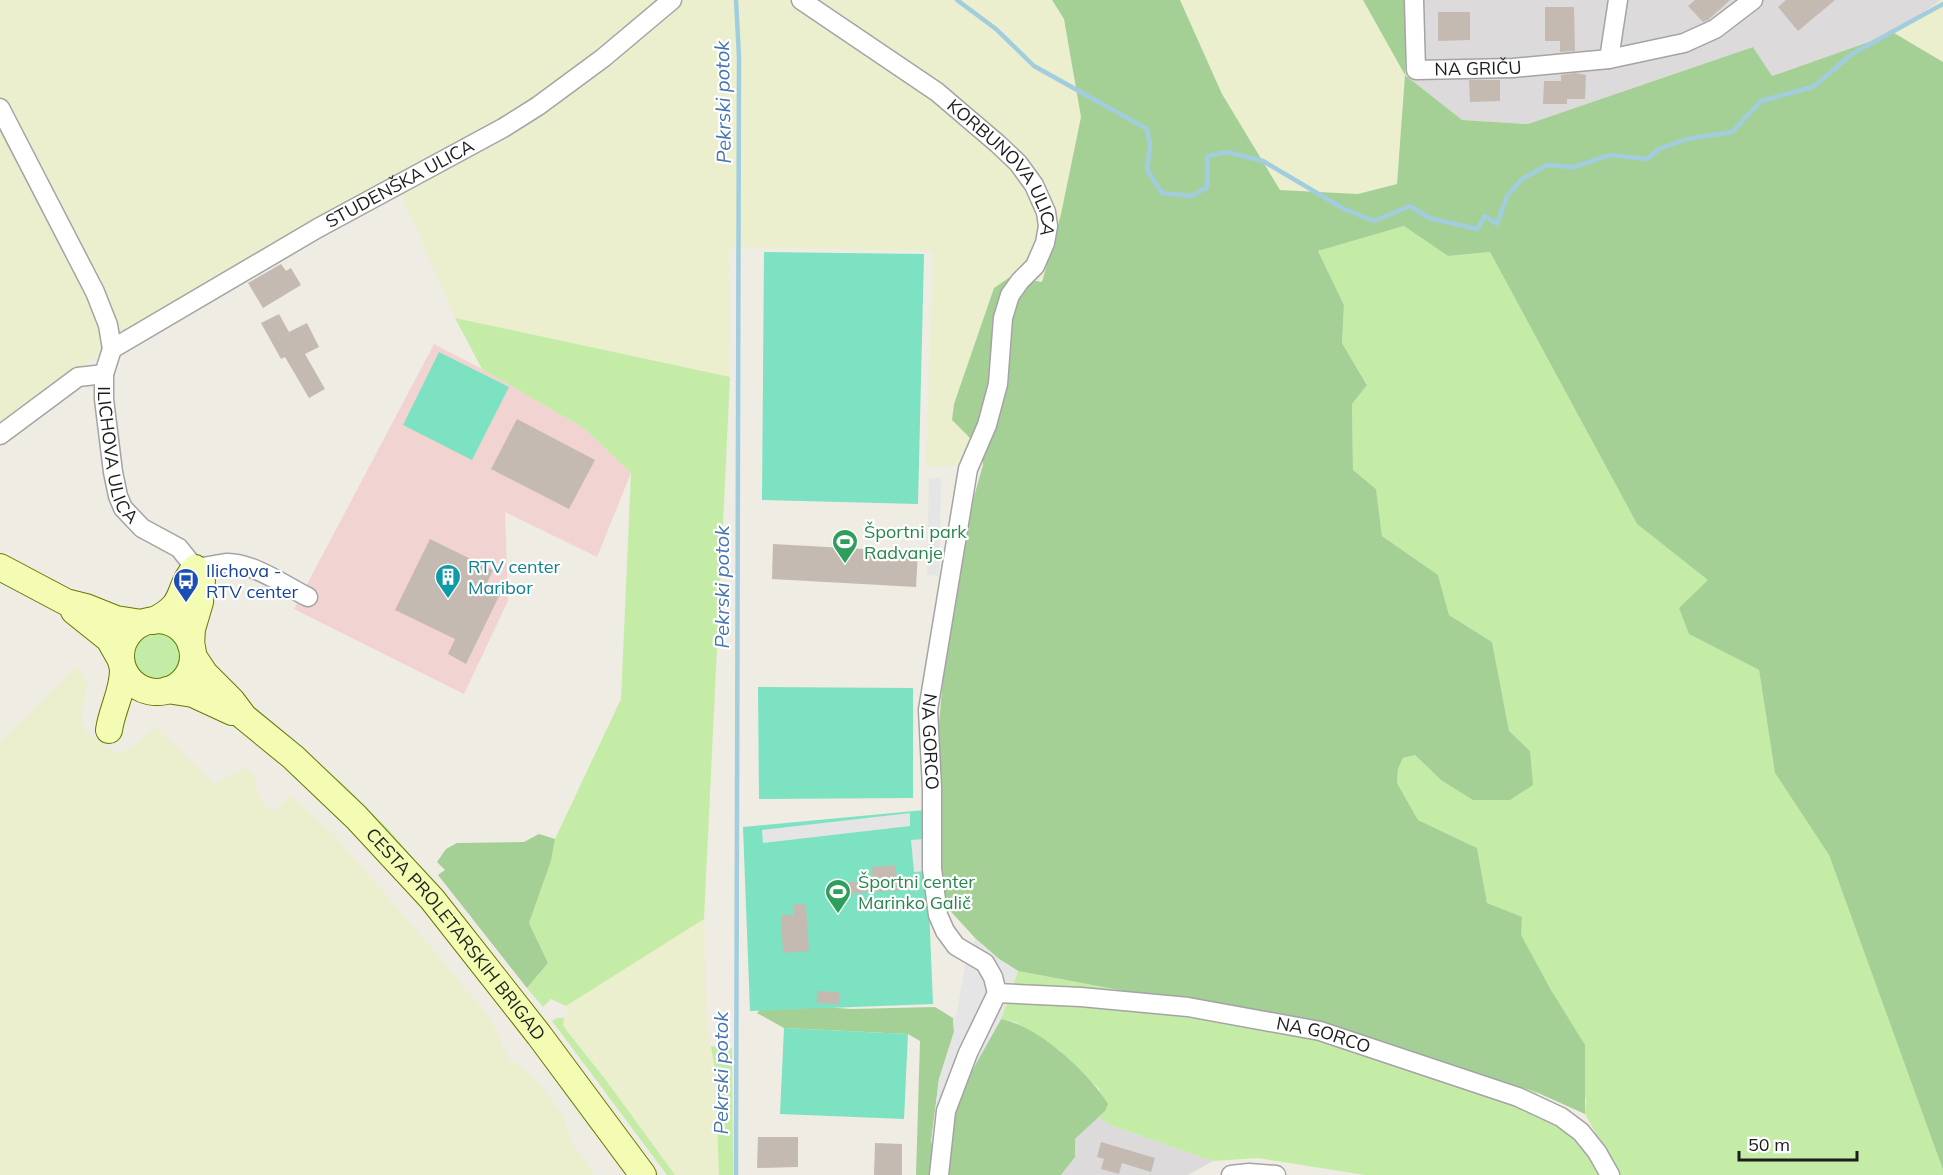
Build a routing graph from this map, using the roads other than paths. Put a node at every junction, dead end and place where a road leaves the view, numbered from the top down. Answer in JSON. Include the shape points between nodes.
{"nodes":[{"id":1,"x":672,"y":0,"type":"edge"},
{"id":2,"x":801,"y":0,"type":"edge"},
{"id":3,"x":1414,"y":0,"type":"edge"},
{"id":4,"x":1618,"y":0,"type":"edge"},
{"id":5,"x":1753,"y":0,"type":"edge"},
{"id":6,"x":1609,"y":60,"type":"junction"},
{"id":7,"x":0,"y":108,"type":"edge"},
{"id":8,"x":112,"y":349,"type":"junction"},
{"id":9,"x":104,"y":374,"type":"junction"},
{"id":10,"x":0,"y":435,"type":"edge"},
{"id":11,"x":968,"y":469,"type":"joint"},
{"id":12,"x":0,"y":567,"type":"edge"},
{"id":13,"x":195,"y":568,"type":"junction"},
{"id":14,"x":308,"y":597,"type":"dead end"},
{"id":15,"x":66,"y":602,"type":"junction"},
{"id":16,"x":147,"y":622,"type":"junction"},
{"id":17,"x":192,"y":651,"type":"junction"},
{"id":18,"x":122,"y":665,"type":"junction"},
{"id":19,"x":161,"y":691,"type":"junction"},
{"id":20,"x":244,"y":717,"type":"junction"},
{"id":21,"x":997,"y":993,"type":"junction"},
{"id":22,"x":643,"y":1175,"type":"edge"},
{"id":23,"x":939,"y":1175,"type":"edge"},
{"id":24,"x":1231,"y":1175,"type":"edge"},
{"id":25,"x":1276,"y":1175,"type":"edge"},
{"id":26,"x":1610,"y":1175,"type":"edge"}],
"edges":[{"from":1,"to":8,"type":"street","name":"STUDENŠKA ULICA","via":[[603,58],[503,128],[328,223]]},
{"from":2,"to":11,"type":"street","name":"KORBUNOVA ULICA","via":[[945,99],[1018,163],[1044,205],[1048,226],[1045,243],[1035,266],[1010,295],[1002,318],[998,384],[987,425]]},
{"from":3,"to":6,"type":"street","name":"NA GRIČU","via":[[1416,70],[1513,68]]},
{"from":4,"to":6,"type":"street"},
{"from":5,"to":6,"type":"street","name":"NA GRIČU","via":[[1715,29],[1683,43]]},
{"from":7,"to":8,"type":"street","via":[[95,292]]},
{"from":8,"to":9,"type":"street","name":"ILICHOVA ULICA"},
{"from":9,"to":10,"type":"street","via":[[78,377]]},
{"from":9,"to":13,"type":"street","name":"ILICHOVA ULICA","via":[[113,472],[121,502],[142,528],[179,548]]},
{"from":11,"to":21,"type":"street","name":"NA GORCO","via":[[928,710],[932,869],[938,915],[945,931],[956,946],[985,963]]},
{"from":12,"to":15,"type":"main road"},
{"from":13,"to":14,"type":"street","via":[[239,564]]},
{"from":13,"to":16,"type":"main road","via":[[186,578],[174,607]]},
{"from":13,"to":17,"type":"main road","via":[[202,580],[192,629]]},
{"from":15,"to":16,"type":"main road","via":[[116,618]]},
{"from":15,"to":18,"type":"main road","via":[[109,639]]},
{"from":16,"to":17,"type":"main road","via":[[177,626],[186,635]]},
{"from":16,"to":18,"type":"main road","via":[[126,638]]},
{"from":17,"to":19,"type":"main road","via":[[191,669],[185,679]]},
{"from":17,"to":20,"type":"main road","via":[[205,674]]},
{"from":18,"to":19,"type":"main road","via":[[136,686],[145,691]]},
{"from":18,"to":19,"type":"main road","via":[[121,689],[109,730]]},
{"from":19,"to":20,"type":"main road","via":[[193,694]]},
{"from":20,"to":22,"type":"main road","name":"CESTA PROLETARSKIH BRIGAD","via":[[357,817],[420,885],[467,941]]},
{"from":21,"to":23,"type":"street","via":[[946,1111]]},
{"from":21,"to":26,"type":"street","name":"NA GORCO","via":[[1188,1007],[1320,1031],[1518,1097],[1561,1117],[1581,1132]]},
{"from":24,"to":25,"type":"street"}]}
